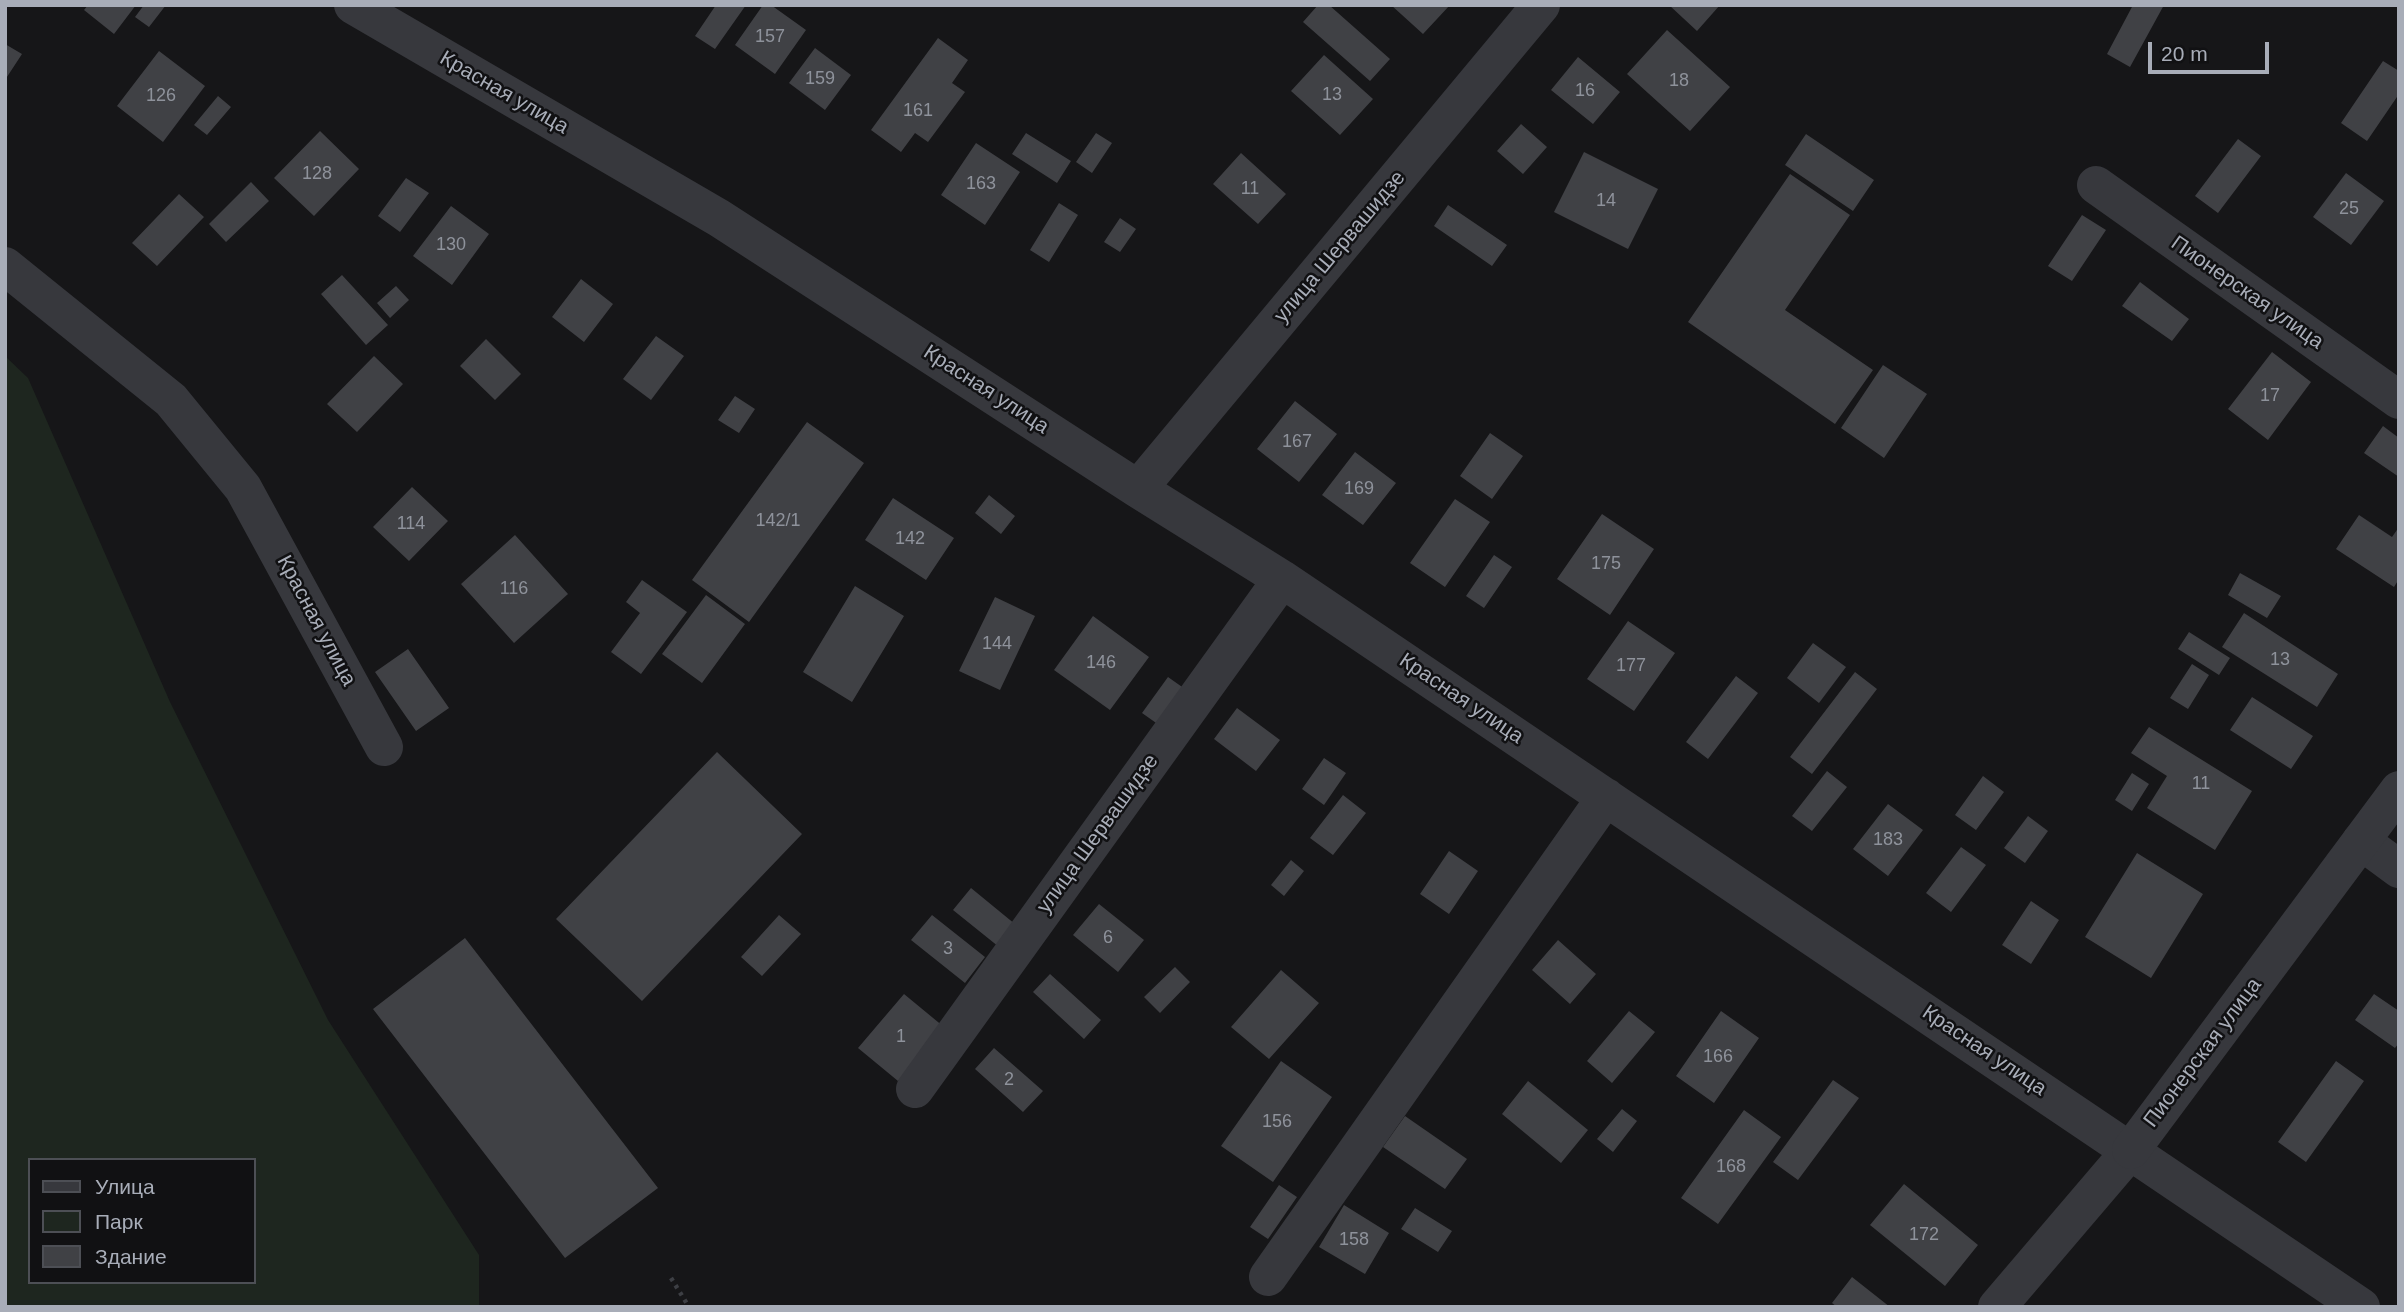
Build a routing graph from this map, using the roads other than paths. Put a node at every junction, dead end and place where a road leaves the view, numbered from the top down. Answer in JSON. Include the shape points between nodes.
{"nodes":[{"id":1,"x":353,"y":5,"type":"edge"},
{"id":2,"x":1541,"y":5,"type":"edge"},
{"id":3,"x":2096,"y":185,"type":"dead end"},
{"id":4,"x":5,"y":266,"type":"edge"},
{"id":5,"x":2399,"y":400,"type":"edge"},
{"id":6,"x":1138,"y":489,"type":"junction"},
{"id":7,"x":1282,"y":579,"type":"junction"},
{"id":8,"x":384,"y":747,"type":"dead end"},
{"id":9,"x":2399,"y":790,"type":"edge"},
{"id":10,"x":1606,"y":797,"type":"junction"},
{"id":11,"x":2361,"y":841,"type":"junction"},
{"id":12,"x":2399,"y":869,"type":"edge"},
{"id":13,"x":915,"y":1090,"type":"dead end"},
{"id":14,"x":2131,"y":1150,"type":"junction"},
{"id":15,"x":1268,"y":1278,"type":"dead end"},
{"id":16,"x":1997,"y":1307,"type":"edge"},
{"id":17,"x":2361,"y":1307,"type":"edge"}],
"edges":[{"from":1,"to":6,"type":"street","name":"Красная улица","via":[[719,218]]},
{"from":2,"to":6,"type":"street","name":"улица Шервашидзе"},
{"from":3,"to":5,"type":"street","name":"Пионерская улица"},
{"from":4,"to":8,"type":"street","name":"Красная улица","via":[[171,400],[243,488]]},
{"from":6,"to":7,"type":"street","name":"Красная улица"},
{"from":7,"to":10,"type":"street","name":"Красная улица"},
{"from":7,"to":13,"type":"street","name":"улица Шервашидзе"},
{"from":9,"to":11,"type":"street","name":"Пионерская улица"},
{"from":10,"to":14,"type":"street","name":"Красная улица"},
{"from":10,"to":15,"type":"street"},
{"from":11,"to":12,"type":"street"},
{"from":11,"to":14,"type":"street","name":"Пионерская улица"},
{"from":14,"to":16,"type":"street","name":"Пионерская улица"},
{"from":14,"to":17,"type":"street","name":"Красная улица"}]}
